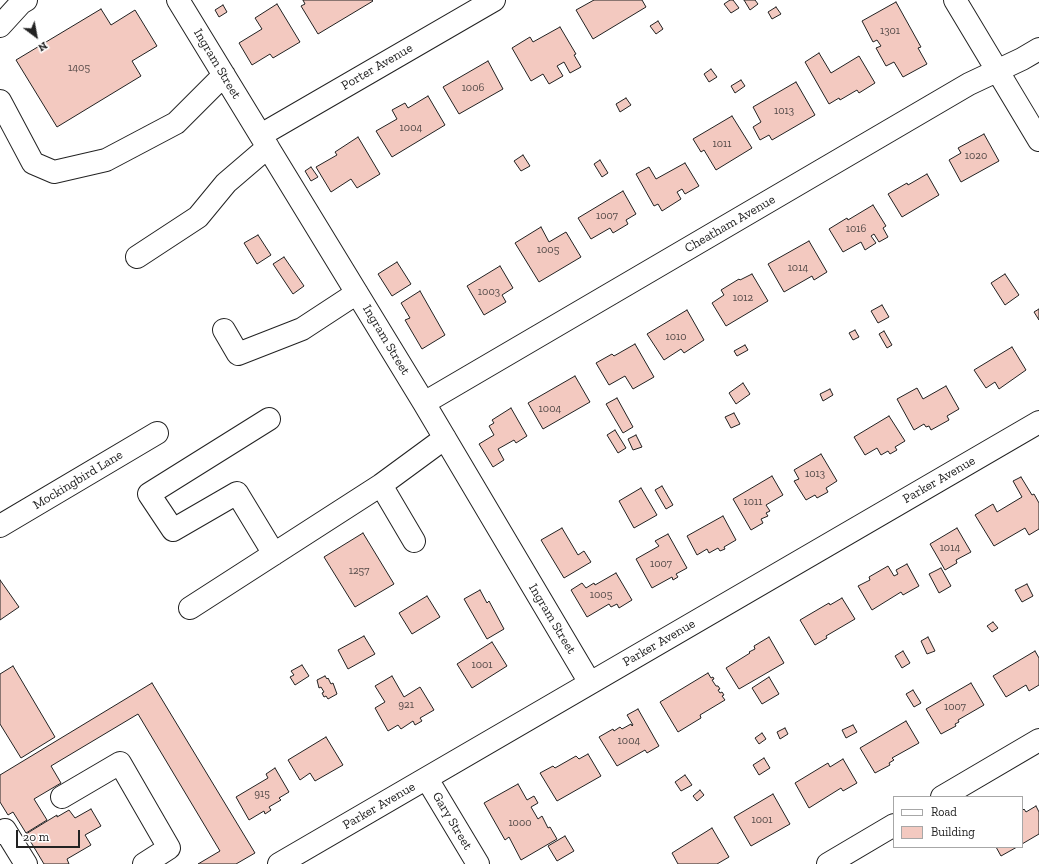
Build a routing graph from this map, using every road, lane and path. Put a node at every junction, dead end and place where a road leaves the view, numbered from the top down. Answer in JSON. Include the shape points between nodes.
{"nodes":[{"id":1,"x":26,"y":0,"type":"edge"},
{"id":2,"x":178,"y":0,"type":"edge"},
{"id":3,"x":494,"y":0,"type":"edge"},
{"id":4,"x":955,"y":0,"type":"edge"},
{"id":5,"x":0,"y":26,"type":"edge"},
{"id":6,"x":1039,"y":49,"type":"edge"},
{"id":7,"x":997,"y":71,"type":"junction"},
{"id":8,"x":224,"y":75,"type":"junction"},
{"id":9,"x":0,"y":101,"type":"edge"},
{"id":10,"x":1039,"y":140,"type":"edge"},
{"id":11,"x":264,"y":141,"type":"junction"},
{"id":12,"x":137,"y":257,"type":"dead end"},
{"id":13,"x":357,"y":293,"type":"junction"},
{"id":14,"x":224,"y":330,"type":"dead end"},
{"id":15,"x":424,"y":404,"type":"junction"},
{"id":16,"x":269,"y":419,"type":"dead end"},
{"id":17,"x":1039,"y":422,"type":"edge"},
{"id":18,"x":157,"y":433,"type":"dead end"},
{"id":19,"x":445,"y":438,"type":"junction"},
{"id":20,"x":381,"y":485,"type":"junction"},
{"id":21,"x":0,"y":526,"type":"edge"},
{"id":22,"x":414,"y":541,"type":"dead end"},
{"id":23,"x":274,"y":554,"type":"junction"},
{"id":24,"x":190,"y":608,"type":"dead end"},
{"id":25,"x":590,"y":683,"type":"junction"},
{"id":26,"x":1039,"y":740,"type":"edge"},
{"id":27,"x":427,"y":778,"type":"junction"},
{"id":28,"x":944,"y":796,"type":"edge"},
{"id":29,"x":62,"y":797,"type":"dead end"},
{"id":30,"x":893,"y":826,"type":"edge"},
{"id":31,"x":0,"y":833,"type":"edge"},
{"id":32,"x":26,"y":864,"type":"edge"},
{"id":33,"x":144,"y":864,"type":"edge"},
{"id":34,"x":279,"y":864,"type":"edge"},
{"id":35,"x":478,"y":864,"type":"edge"},
{"id":36,"x":828,"y":864,"type":"edge"}],
"edges":[{"from":1,"to":5,"type":"street"},
{"from":2,"to":8,"type":"street","name":"Ingram Street"},
{"from":3,"to":11,"type":"street","name":"Porter Avenue"},
{"from":4,"to":7,"type":"street"},
{"from":6,"to":7,"type":"street","name":"Cheatham Avenue"},
{"from":7,"to":10,"type":"street"},
{"from":7,"to":15,"type":"street","name":"Cheatham Avenue","via":[[969,84]]},
{"from":8,"to":9,"type":"street","via":[[176,123],[106,160],[54,172],[33,163]]},
{"from":8,"to":11,"type":"street","name":"Ingram Street"},
{"from":11,"to":12,"type":"street","name":"Porter Avenue","via":[[198,217]]},
{"from":11,"to":13,"type":"street","name":"Ingram Street"},
{"from":13,"to":14,"type":"street","via":[[302,329],[238,354]]},
{"from":13,"to":15,"type":"street","name":"Ingram Street"},
{"from":15,"to":19,"type":"street","name":"Ingram Street"},
{"from":16,"to":23,"type":"street","via":[[149,494],[173,530],[237,493]]},
{"from":17,"to":25,"type":"street","name":"Parker Avenue"},
{"from":18,"to":21,"type":"street","name":"Mockingbird Lane"},
{"from":19,"to":20,"type":"street"},
{"from":19,"to":25,"type":"street","name":"Ingram Street"},
{"from":20,"to":22,"type":"street"},
{"from":20,"to":23,"type":"street"},
{"from":23,"to":24,"type":"street"},
{"from":25,"to":27,"type":"street","name":"Parker Avenue"},
{"from":26,"to":28,"type":"street"},
{"from":27,"to":34,"type":"street","name":"Parker Avenue"},
{"from":27,"to":35,"type":"street","name":"Gary Street"},
{"from":29,"to":33,"type":"street","via":[[120,763],[169,848]]},
{"from":30,"to":36,"type":"street"},
{"from":31,"to":32,"type":"street","via":[[5,830]]}]}
